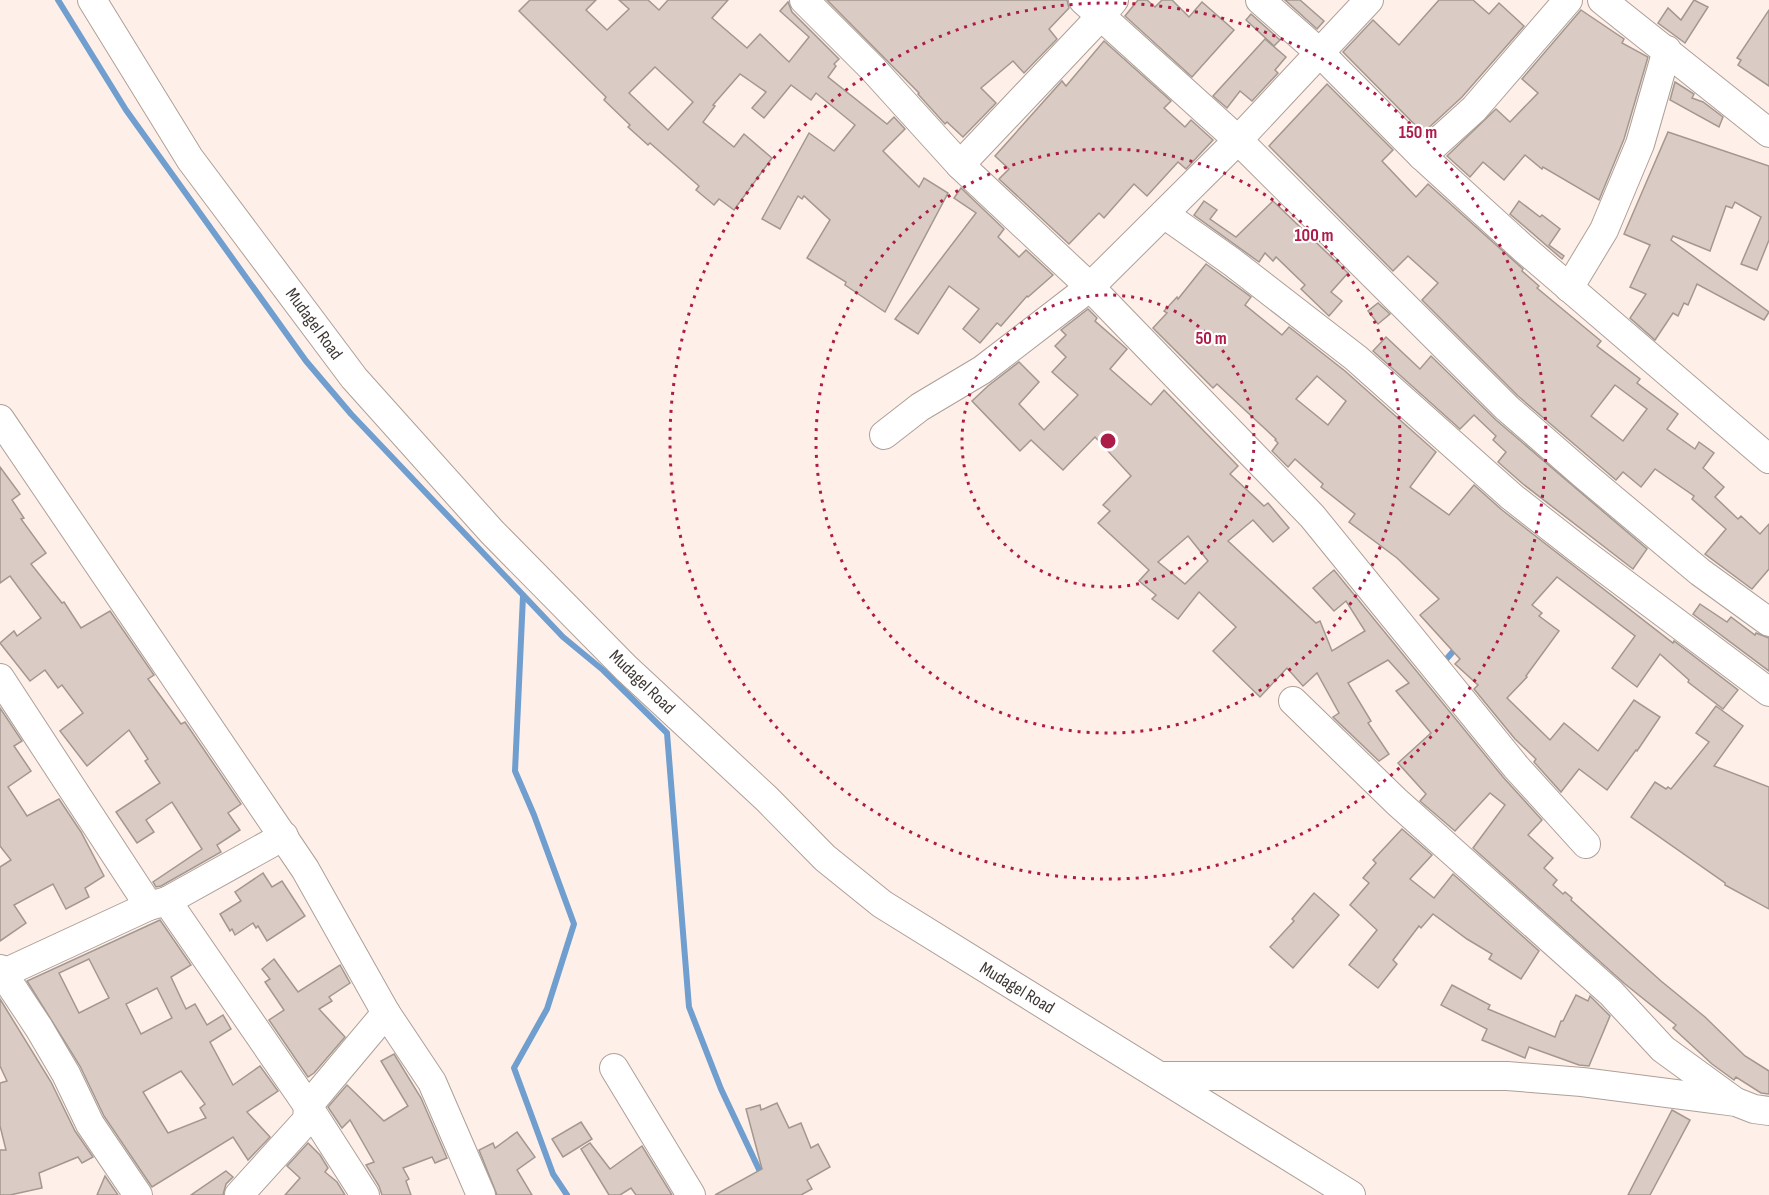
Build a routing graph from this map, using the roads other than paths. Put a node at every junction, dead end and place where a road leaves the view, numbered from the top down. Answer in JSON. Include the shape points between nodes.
{"nodes":[{"id":1,"x":92,"y":0,"type":"edge"},
{"id":2,"x":804,"y":0,"type":"edge"},
{"id":3,"x":1260,"y":0,"type":"edge"},
{"id":4,"x":1369,"y":0,"type":"edge"},
{"id":5,"x":1568,"y":0,"type":"edge"},
{"id":6,"x":1602,"y":0,"type":"edge"},
{"id":7,"x":1099,"y":6,"type":"edge"},
{"id":8,"x":1666,"y":50,"type":"junction"},
{"id":9,"x":1320,"y":53,"type":"junction"},
{"id":10,"x":1769,"y":133,"type":"edge"},
{"id":11,"x":1238,"y":140,"type":"junction"},
{"id":12,"x":1422,"y":156,"type":"junction"},
{"id":13,"x":960,"y":165,"type":"junction"},
{"id":14,"x":1164,"y":214,"type":"junction"},
{"id":15,"x":1090,"y":287,"type":"junction"},
{"id":16,"x":1569,"y":288,"type":"junction"},
{"id":17,"x":0,"y":418,"type":"edge"},
{"id":18,"x":884,"y":435,"type":"dead end"},
{"id":19,"x":1769,"y":459,"type":"edge"},
{"id":20,"x":1769,"y":622,"type":"edge"},
{"id":21,"x":0,"y":678,"type":"edge"},
{"id":22,"x":1769,"y":692,"type":"edge"},
{"id":23,"x":1293,"y":701,"type":"dead end"},
{"id":24,"x":284,"y":836,"type":"junction"},
{"id":25,"x":1586,"y":844,"type":"dead end"},
{"id":26,"x":158,"y":903,"type":"junction"},
{"id":27,"x":1,"y":973,"type":"edge"},
{"id":28,"x":387,"y":1013,"type":"junction"},
{"id":29,"x":614,"y":1068,"type":"dead end"},
{"id":30,"x":1162,"y":1076,"type":"junction"},
{"id":31,"x":1736,"y":1102,"type":"junction"},
{"id":32,"x":308,"y":1106,"type":"junction"},
{"id":33,"x":1769,"y":1111,"type":"edge"},
{"id":34,"x":138,"y":1195,"type":"edge"},
{"id":35,"x":239,"y":1195,"type":"edge"},
{"id":36,"x":364,"y":1195,"type":"edge"},
{"id":37,"x":481,"y":1195,"type":"edge"},
{"id":38,"x":691,"y":1195,"type":"edge"},
{"id":39,"x":1351,"y":1195,"type":"edge"}],
"edges":[{"from":1,"to":30,"type":"street","name":"Mudagel Road","via":[[190,159],[354,378],[492,532],[601,642],[825,858],[882,904]]},
{"from":2,"to":13,"type":"street"},
{"from":3,"to":9,"type":"street"},
{"from":4,"to":9,"type":"street"},
{"from":5,"to":12,"type":"street","via":[[1474,109]]},
{"from":6,"to":8,"type":"street"},
{"from":7,"to":11,"type":"street"},
{"from":7,"to":13,"type":"street"},
{"from":8,"to":10,"type":"street"},
{"from":8,"to":16,"type":"street","via":[[1640,144],[1604,230]]},
{"from":9,"to":11,"type":"street"},
{"from":9,"to":12,"type":"street"},
{"from":11,"to":14,"type":"street"},
{"from":11,"to":20,"type":"street","via":[[1508,408],[1700,572]]},
{"from":12,"to":16,"type":"street"},
{"from":13,"to":15,"type":"street"},
{"from":14,"to":15,"type":"street"},
{"from":14,"to":22,"type":"street","via":[[1356,358],[1512,497]]},
{"from":15,"to":18,"type":"street","via":[[982,370],[920,407]]},
{"from":15,"to":25,"type":"street","via":[[1312,516],[1516,767]]},
{"from":16,"to":19,"type":"street"},
{"from":17,"to":24,"type":"street"},
{"from":21,"to":26,"type":"street"},
{"from":23,"to":31,"type":"street","via":[[1397,802],[1611,993],[1663,1049]]},
{"from":24,"to":26,"type":"street"},
{"from":24,"to":28,"type":"street"},
{"from":26,"to":27,"type":"street"},
{"from":26,"to":32,"type":"street"},
{"from":27,"to":34,"type":"street","via":[[39,1028],[90,1124]]},
{"from":28,"to":32,"type":"street"},
{"from":28,"to":37,"type":"street","via":[[432,1082]]},
{"from":29,"to":38,"type":"street"},
{"from":30,"to":31,"type":"street","via":[[1507,1076]]},
{"from":30,"to":39,"type":"street","name":"Mudagel Road"},
{"from":31,"to":33,"type":"street"},
{"from":32,"to":35,"type":"street","via":[[307,1120]]},
{"from":32,"to":36,"type":"street"}]}
